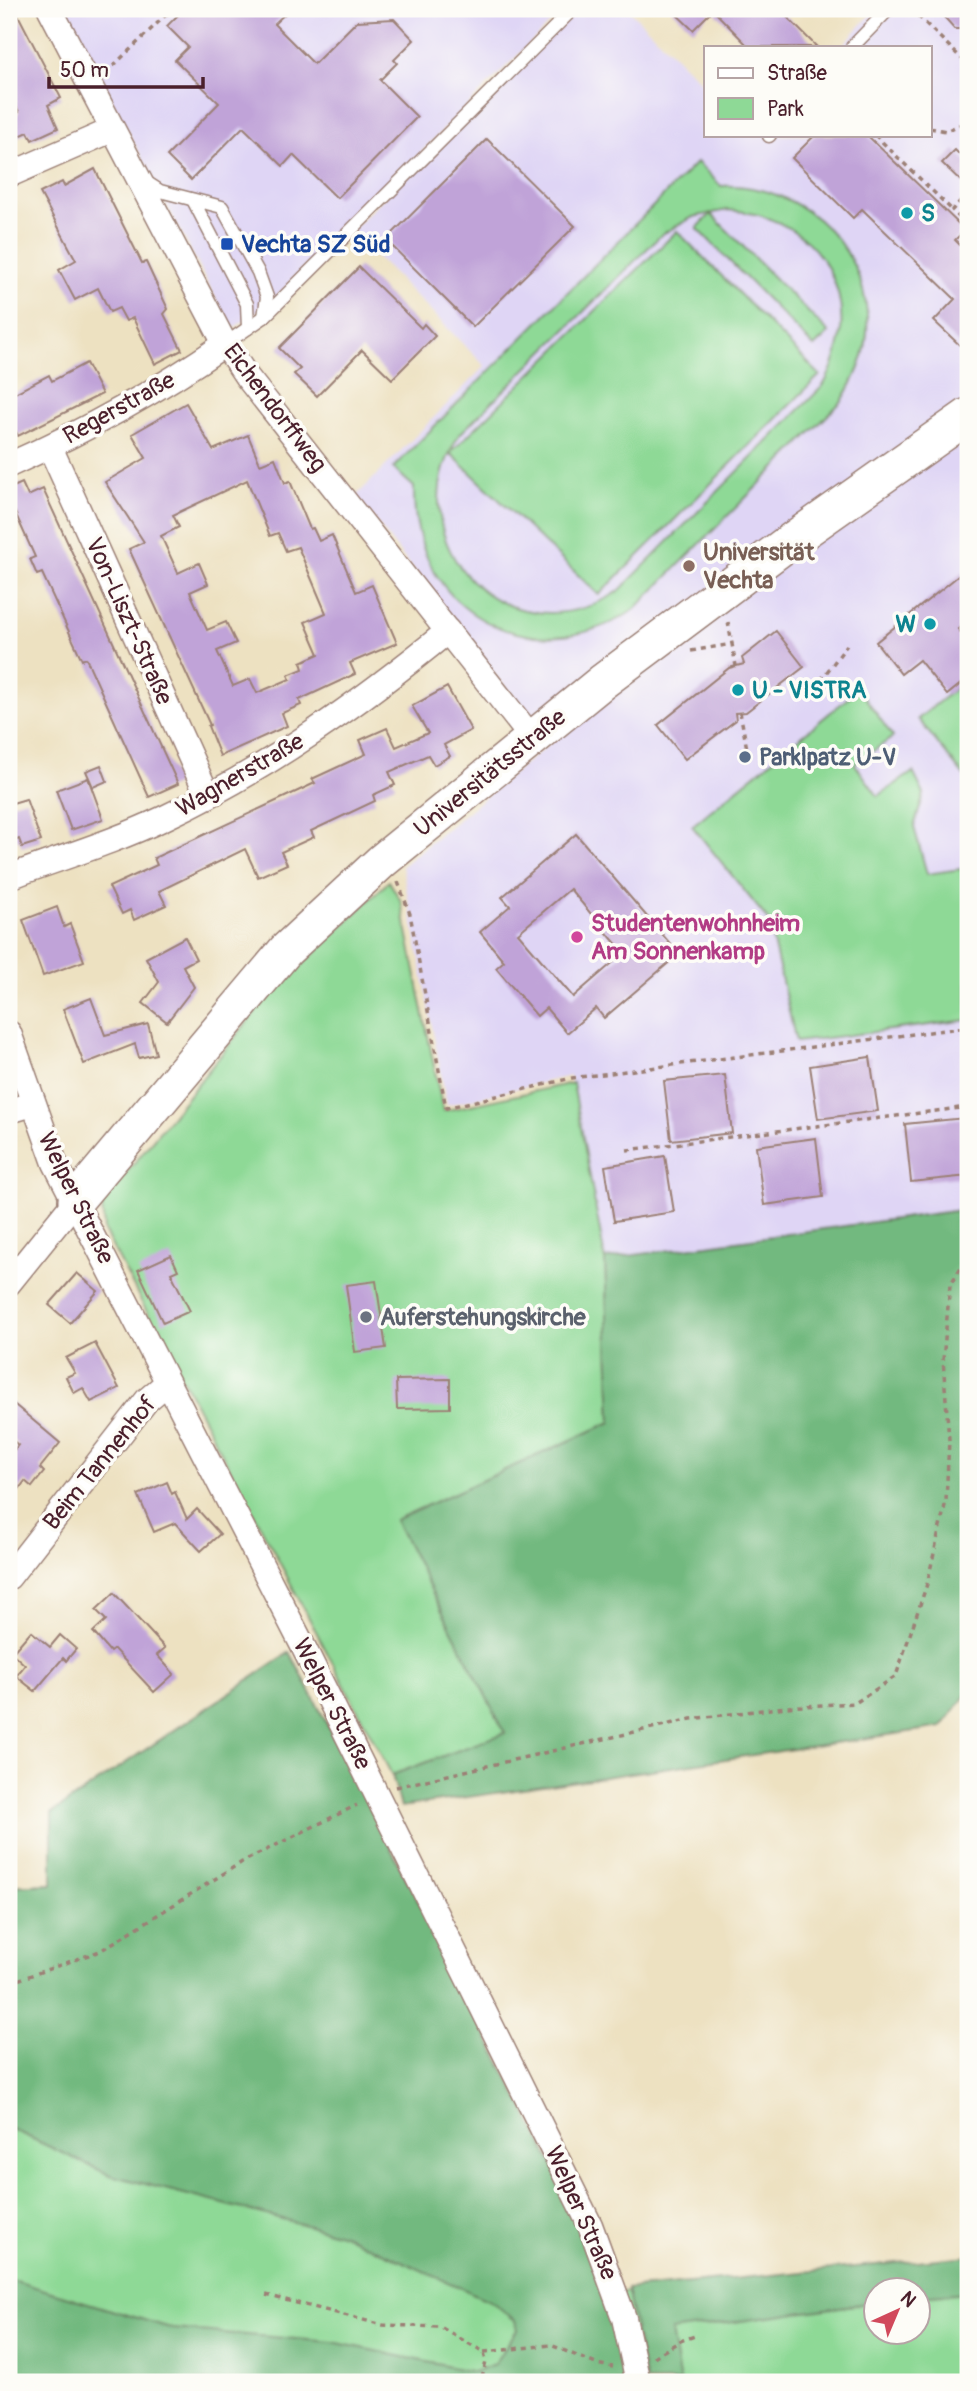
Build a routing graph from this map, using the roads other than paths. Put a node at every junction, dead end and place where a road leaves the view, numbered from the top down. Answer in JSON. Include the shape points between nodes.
{"nodes":[{"id":1,"x":50,"y":9,"type":"edge"},
{"id":2,"x":573,"y":9,"type":"edge"},
{"id":3,"x":889,"y":9,"type":"edge"},
{"id":4,"x":853,"y":46,"type":"edge"},
{"id":5,"x":111,"y":130,"type":"junction"},
{"id":6,"x":9,"y":175,"type":"edge"},
{"id":7,"x":138,"y":177,"type":"junction"},
{"id":8,"x":193,"y":200,"type":"junction"},
{"id":9,"x":264,"y":317,"type":"junction"},
{"id":10,"x":248,"y":328,"type":"junction"},
{"id":11,"x":225,"y":344,"type":"junction"},
{"id":12,"x":968,"y":416,"type":"edge"},
{"id":13,"x":50,"y":447,"type":"junction"},
{"id":14,"x":9,"y":465,"type":"edge"},
{"id":15,"x":448,"y":631,"type":"junction"},
{"id":16,"x":531,"y":737,"type":"junction"},
{"id":17,"x":208,"y":796,"type":"junction"},
{"id":18,"x":9,"y":877,"type":"edge"},
{"id":19,"x":9,"y":1033,"type":"edge"},
{"id":20,"x":33,"y":1104,"type":"junction"},
{"id":21,"x":9,"y":1111,"type":"edge"},
{"id":22,"x":76,"y":1200,"type":"junction"},
{"id":23,"x":9,"y":1283,"type":"edge"},
{"id":24,"x":167,"y":1383,"type":"junction"},
{"id":25,"x":9,"y":1577,"type":"edge"},
{"id":26,"x":636,"y":2373,"type":"edge"}],
"edges":[{"from":1,"to":5,"type":"street","name":"Eichendorffweg"},
{"from":2,"to":9,"type":"lane"},
{"from":3,"to":4,"type":"lane"},
{"from":5,"to":6,"type":"street"},
{"from":5,"to":7,"type":"street","name":"Eichendorffweg"},
{"from":7,"to":8,"type":"lane","via":[[160,191]]},
{"from":7,"to":11,"type":"street","name":"Eichendorffweg"},
{"from":8,"to":9,"type":"lane","via":[[222,206],[229,215],[267,297]]},
{"from":8,"to":10,"type":"lane","via":[[247,304]]},
{"from":9,"to":10,"type":"lane"},
{"from":10,"to":11,"type":"lane"},
{"from":11,"to":13,"type":"street","name":"Regerstraße"},
{"from":11,"to":15,"type":"street","name":"Eichendorffweg","via":[[253,386]]},
{"from":12,"to":16,"type":"street","name":"Universitätsstraße","via":[[785,545]]},
{"from":13,"to":14,"type":"street","name":"Regerstraße"},
{"from":13,"to":17,"type":"street","name":"Von-Liszt-Straße"},
{"from":15,"to":16,"type":"street","name":"Eichendorffweg"},
{"from":15,"to":17,"type":"street","name":"Wagnerstraße","via":[[346,711]]},
{"from":16,"to":22,"type":"street","name":"Universitätsstraße","via":[[382,861],[286,950]]},
{"from":17,"to":18,"type":"street","name":"Wagnerstraße","via":[[161,820]]},
{"from":19,"to":20,"type":"street","name":"Welper Straße"},
{"from":20,"to":21,"type":"street"},
{"from":20,"to":22,"type":"street","name":"Welper Straße","via":[[55,1163]]},
{"from":22,"to":23,"type":"street"},
{"from":22,"to":24,"type":"street","name":"Welper Straße"},
{"from":24,"to":25,"type":"street","name":"Beim Tannenhof","via":[[147,1401]]},
{"from":24,"to":26,"type":"street","name":"Welper Straße","via":[[378,1795],[590,2225],[624,2318]]}]}
